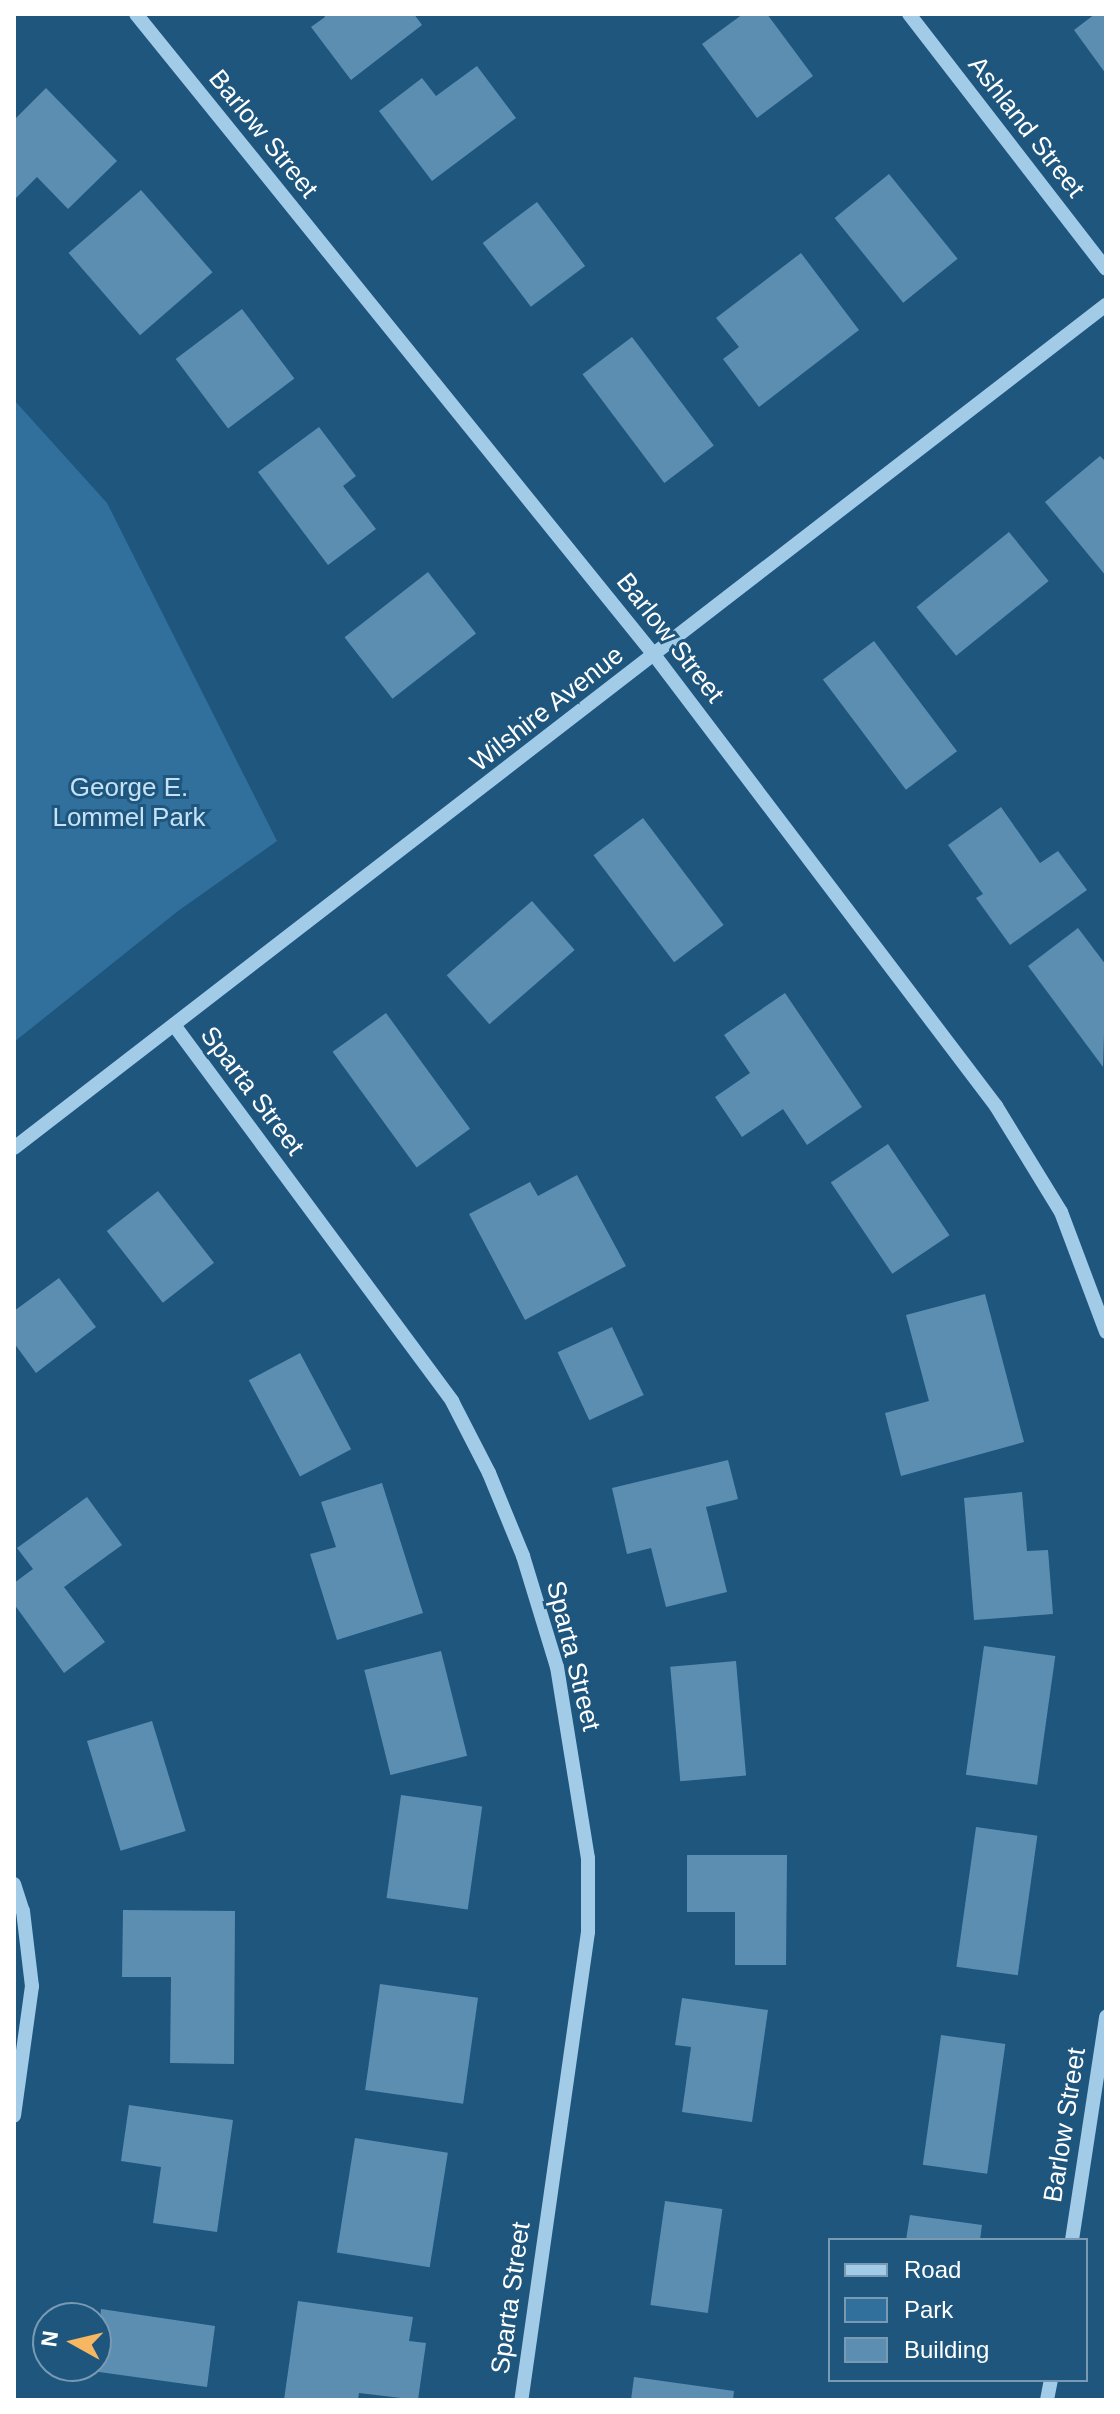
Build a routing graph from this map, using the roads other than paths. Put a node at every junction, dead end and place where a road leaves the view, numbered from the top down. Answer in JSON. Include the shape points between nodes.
{"nodes":[{"id":1,"x":136,"y":14,"type":"edge"},
{"id":2,"x":909,"y":14,"type":"edge"},
{"id":3,"x":1106,"y":269,"type":"edge"},
{"id":4,"x":1106,"y":305,"type":"edge"},
{"id":5,"x":655,"y":656,"type":"junction"},
{"id":6,"x":174,"y":1025,"type":"junction"},
{"id":7,"x":14,"y":1148,"type":"edge"},
{"id":8,"x":1106,"y":1332,"type":"edge"},
{"id":9,"x":14,"y":1884,"type":"edge"},
{"id":10,"x":1106,"y":2017,"type":"edge"},
{"id":11,"x":14,"y":2116,"type":"edge"},
{"id":12,"x":1072,"y":2238,"type":"edge"},
{"id":13,"x":521,"y":2400,"type":"edge"}],
"edges":[{"from":1,"to":5,"type":"street","name":"Barlow Street"},
{"from":2,"to":3,"type":"street","name":"Ashland Street"},
{"from":4,"to":5,"type":"street","name":"Wilshire Avenue"},
{"from":5,"to":6,"type":"street","name":"Wilshire Avenue"},
{"from":5,"to":8,"type":"street","name":"Barlow Street","via":[[996,1106],[1061,1212]]},
{"from":6,"to":7,"type":"street","name":"Wilshire Avenue"},
{"from":6,"to":13,"type":"street","name":"Sparta Street","via":[[452,1401],[523,1556],[557,1667],[588,1858],[588,1932]]},
{"from":9,"to":11,"type":"street","via":[[23,1911],[32,1986]]},
{"from":10,"to":12,"type":"street","name":"Barlow Street"}]}
